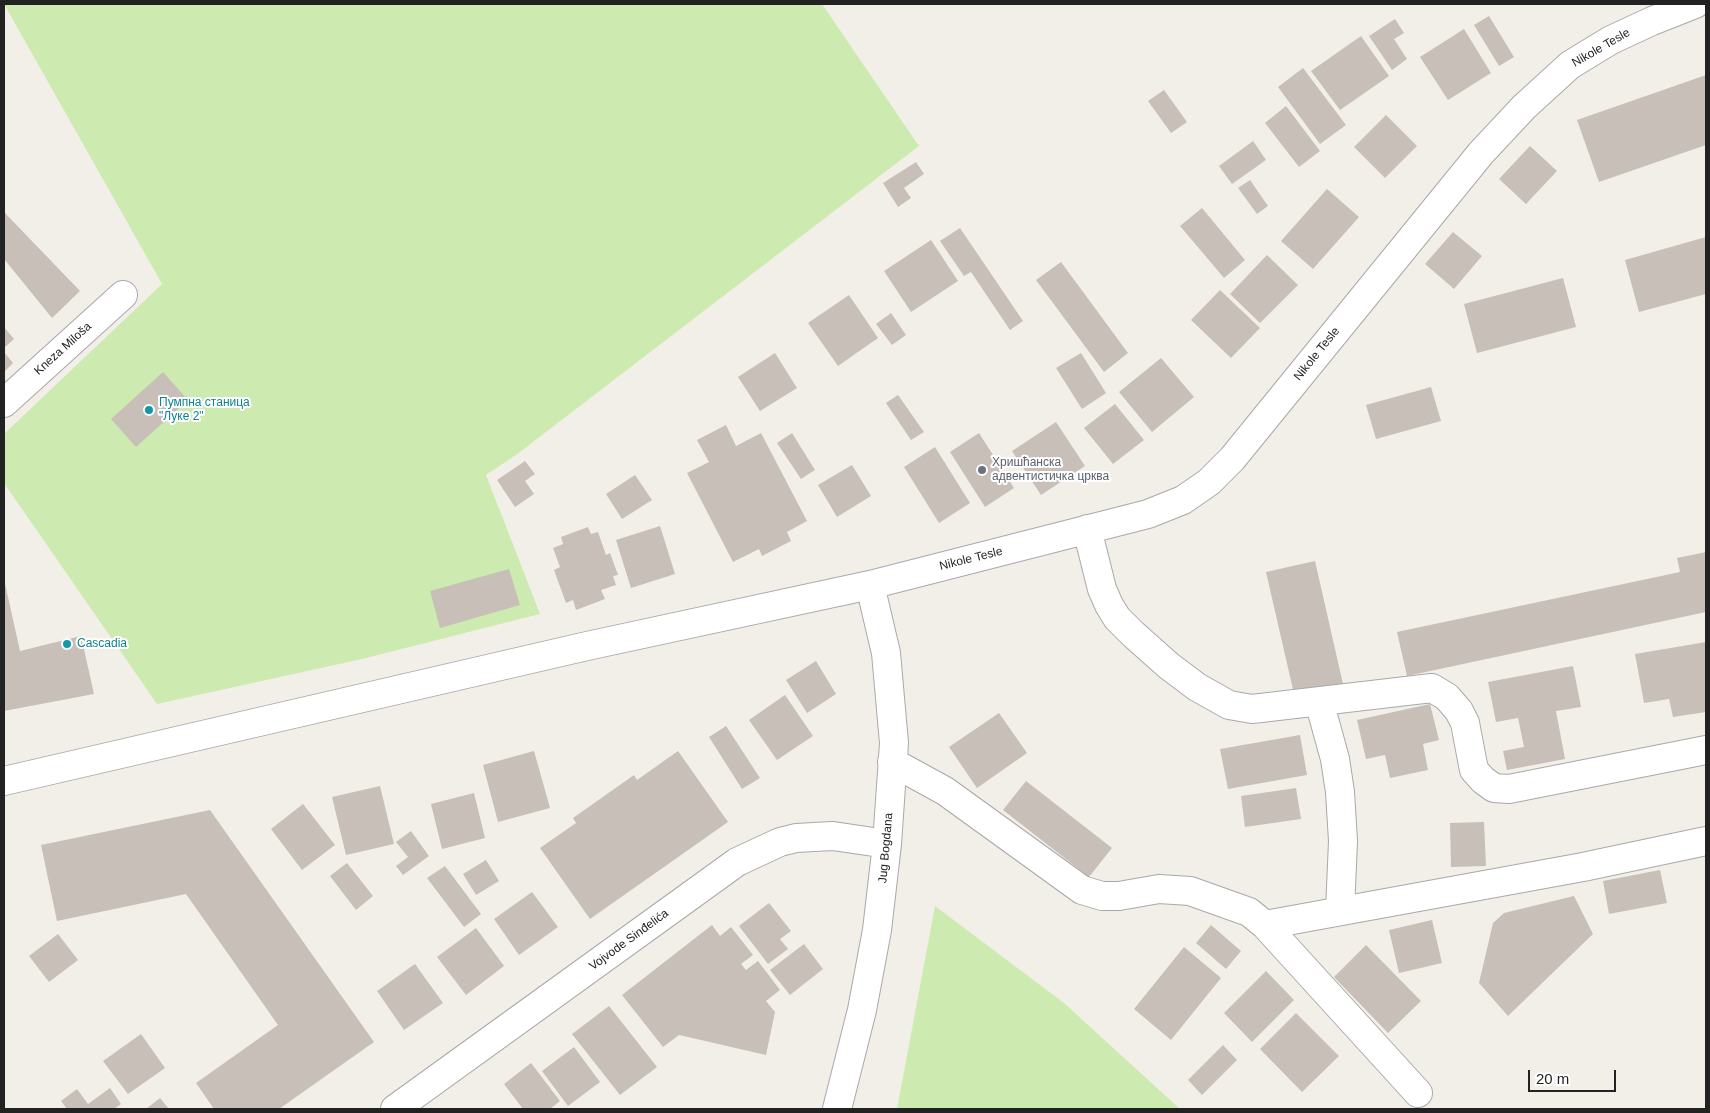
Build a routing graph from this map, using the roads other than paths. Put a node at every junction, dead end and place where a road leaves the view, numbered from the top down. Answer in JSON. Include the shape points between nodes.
{"nodes":[{"id":1,"x":1695,"y":4,"type":"edge"},
{"id":2,"x":123,"y":295,"type":"dead end"},
{"id":3,"x":4,"y":402,"type":"edge"},
{"id":4,"x":1087,"y":529,"type":"junction"},
{"id":5,"x":870,"y":585,"type":"junction"},
{"id":6,"x":1319,"y":701,"type":"junction"},
{"id":7,"x":1706,"y":750,"type":"edge"},
{"id":8,"x":892,"y":762,"type":"junction"},
{"id":9,"x":4,"y":781,"type":"edge"},
{"id":10,"x":1706,"y":841,"type":"edge"},
{"id":11,"x":887,"y":844,"type":"junction"},
{"id":12,"x":1340,"y":911,"type":"junction"},
{"id":13,"x":1265,"y":925,"type":"junction"},
{"id":14,"x":1418,"y":1093,"type":"dead end"},
{"id":15,"x":395,"y":1109,"type":"edge"},
{"id":16,"x":837,"y":1109,"type":"edge"}],
"edges":[{"from":1,"to":4,"type":"street","name":"Nikole Tesle","via":[[1611,40],[1570,65],[1524,106],[1481,153],[1232,459],[1209,482],[1166,508]]},
{"from":2,"to":3,"type":"street","name":"Kneza Miloša"},
{"from":4,"to":5,"type":"street","name":"Nikole Tesle"},
{"from":4,"to":6,"type":"street","via":[[1108,605],[1132,634],[1196,687],[1229,705],[1252,709]]},
{"from":5,"to":8,"type":"street","name":"Jug Bogdana","via":[[886,653],[894,743]]},
{"from":5,"to":9,"type":"street","name":"Nikole Tesle","via":[[577,648]]},
{"from":6,"to":7,"type":"street","via":[[1432,688],[1459,711],[1465,723],[1474,770],[1494,788],[1509,789]]},
{"from":6,"to":12,"type":"street","via":[[1335,759],[1340,792],[1343,841]]},
{"from":8,"to":11,"type":"street","name":"Jug Bogdana"},
{"from":8,"to":13,"type":"street","via":[[945,791],[1082,890],[1102,896],[1159,889],[1190,891],[1249,912]]},
{"from":10,"to":12,"type":"street"},
{"from":11,"to":15,"type":"street","name":"Vojvode Sinđelića","via":[[833,836],[796,838],[737,862]]},
{"from":11,"to":16,"type":"street","name":"Jug Bogdana","via":[[877,930],[862,1010]]},
{"from":12,"to":13,"type":"street"},
{"from":13,"to":14,"type":"street"}]}
